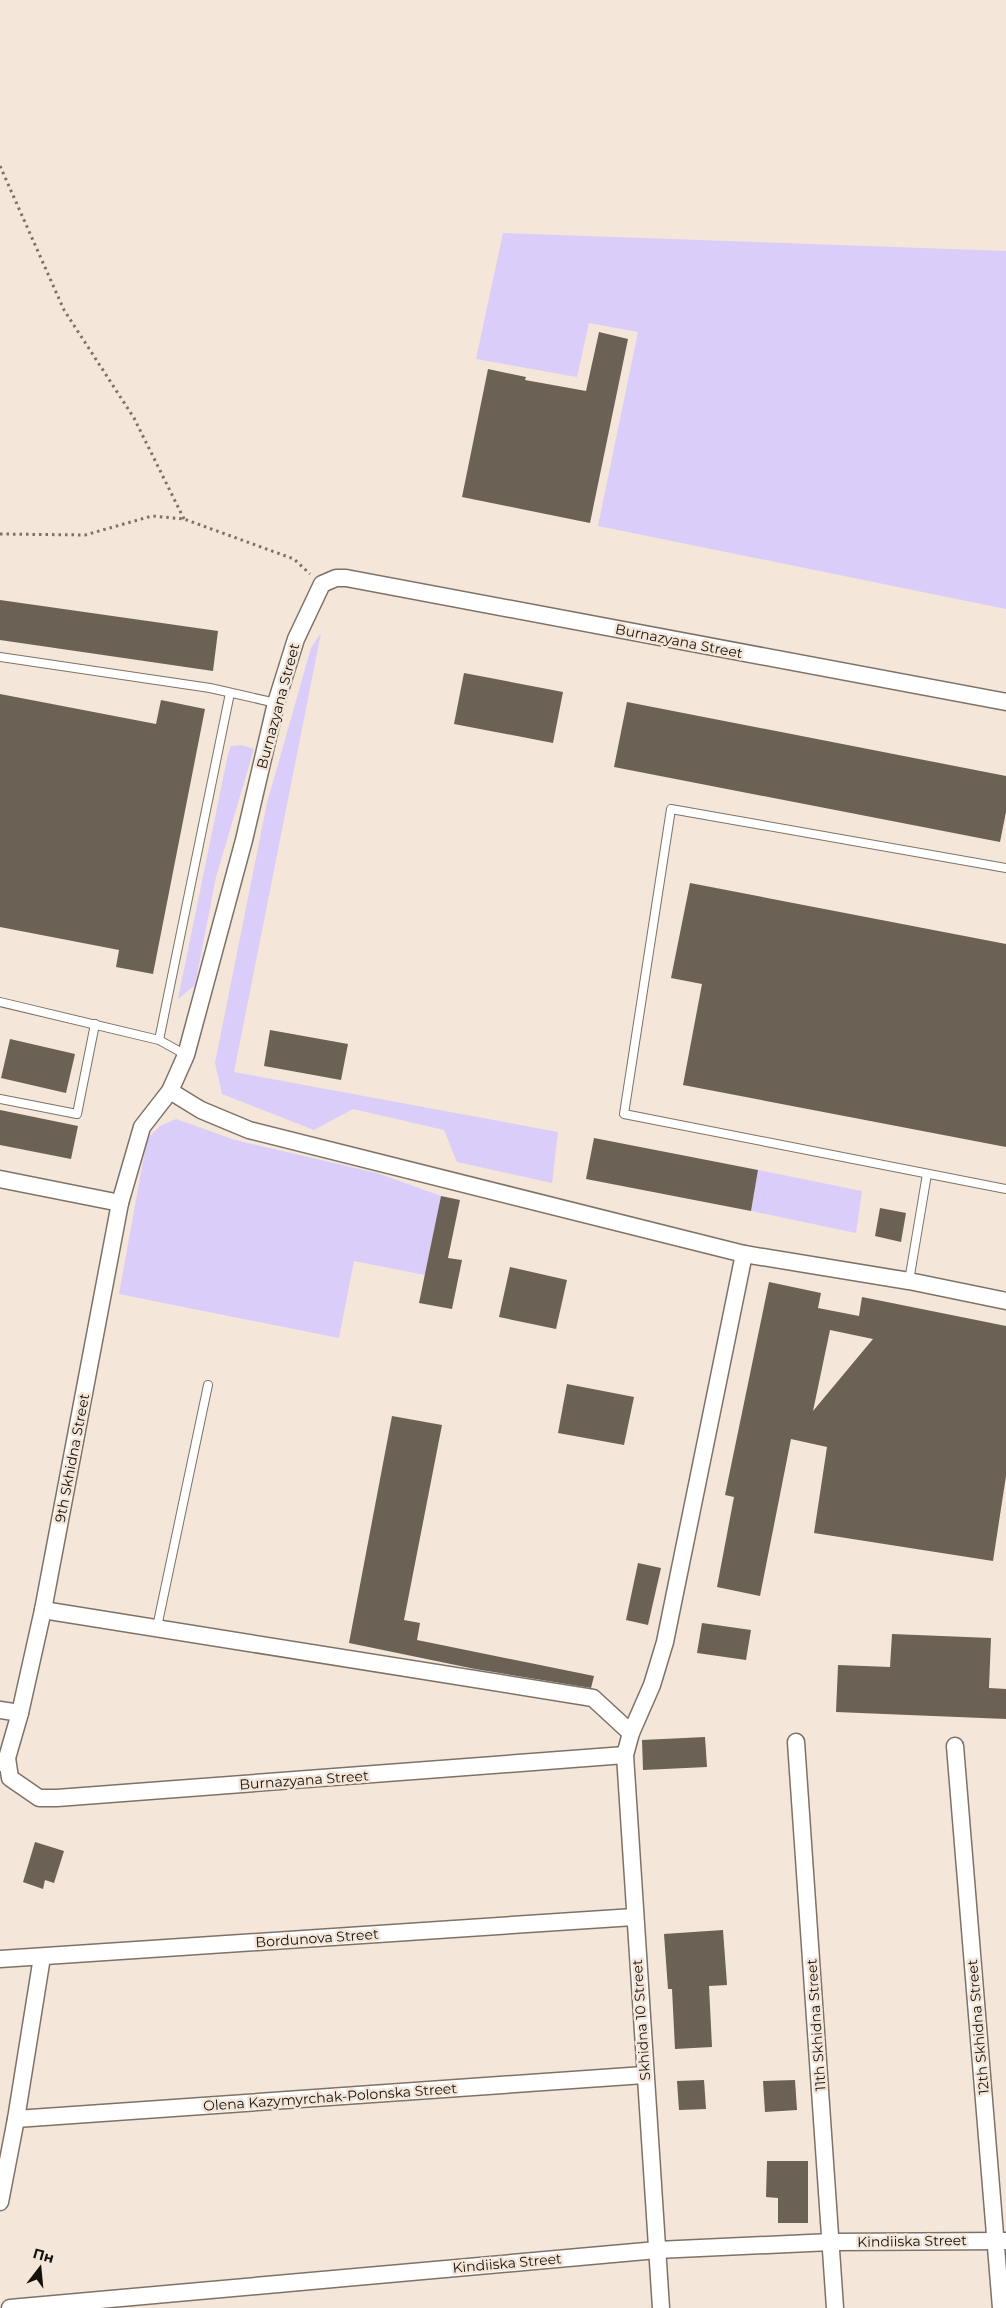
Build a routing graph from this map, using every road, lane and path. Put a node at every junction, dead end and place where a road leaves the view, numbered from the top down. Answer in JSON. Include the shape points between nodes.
{"nodes":[{"id":1,"x":0,"y":166,"type":"edge"},
{"id":2,"x":184,"y":519,"type":"junction"},
{"id":3,"x":0,"y":534,"type":"edge"},
{"id":4,"x":322,"y":584,"type":"junction"},
{"id":5,"x":0,"y":657,"type":"edge"},
{"id":6,"x":230,"y":692,"type":"junction"},
{"id":7,"x":1006,"y":702,"type":"edge"},
{"id":8,"x":276,"y":703,"type":"junction"},
{"id":9,"x":1006,"y":868,"type":"edge"},
{"id":10,"x":0,"y":1002,"type":"edge"},
{"id":11,"x":95,"y":1024,"type":"junction"},
{"id":12,"x":159,"y":1040,"type":"junction"},
{"id":13,"x":186,"y":1055,"type":"junction"},
{"id":14,"x":170,"y":1091,"type":"junction"},
{"id":15,"x":0,"y":1099,"type":"edge"},
{"id":16,"x":927,"y":1174,"type":"junction"},
{"id":17,"x":0,"y":1179,"type":"edge"},
{"id":18,"x":1006,"y":1189,"type":"edge"},
{"id":19,"x":120,"y":1203,"type":"junction"},
{"id":20,"x":744,"y":1254,"type":"junction"},
{"id":21,"x":909,"y":1281,"type":"junction"},
{"id":22,"x":1006,"y":1301,"type":"edge"},
{"id":23,"x":208,"y":1385,"type":"dead end"},
{"id":24,"x":43,"y":1610,"type":"junction"},
{"id":25,"x":157,"y":1627,"type":"junction"},
{"id":26,"x":0,"y":1710,"type":"edge"},
{"id":27,"x":20,"y":1713,"type":"junction"},
{"id":28,"x":631,"y":1733,"type":"junction"},
{"id":29,"x":796,"y":1742,"type":"dead end"},
{"id":30,"x":955,"y":1746,"type":"dead end"},
{"id":31,"x":625,"y":1755,"type":"junction"},
{"id":32,"x":4,"y":1760,"type":"edge"},
{"id":33,"x":634,"y":1916,"type":"junction"},
{"id":34,"x":42,"y":1957,"type":"junction"},
{"id":35,"x":0,"y":1959,"type":"edge"},
{"id":36,"x":644,"y":2075,"type":"junction"},
{"id":37,"x":16,"y":2119,"type":"junction"},
{"id":38,"x":0,"y":2202,"type":"edge"},
{"id":39,"x":1001,"y":2241,"type":"edge"},
{"id":40,"x":831,"y":2242,"type":"junction"},
{"id":41,"x":657,"y":2250,"type":"junction"},
{"id":42,"x":10,"y":2308,"type":"edge"},
{"id":43,"x":661,"y":2308,"type":"edge"},
{"id":44,"x":835,"y":2308,"type":"edge"},
{"id":45,"x":1001,"y":2308,"type":"edge"}],
"edges":[{"from":1,"to":2,"type":"path","via":[[64,310],[134,418]]},
{"from":2,"to":3,"type":"path","via":[[152,516],[85,535]]},
{"from":2,"to":4,"type":"path","via":[[294,559]]},
{"from":4,"to":7,"type":"street","name":"Burnazyana Street","via":[[346,578]]},
{"from":4,"to":8,"type":"street","name":"Burnazyana Street","via":[[296,639]]},
{"from":5,"to":6,"type":"lane"},
{"from":6,"to":8,"type":"lane"},
{"from":6,"to":12,"type":"lane"},
{"from":8,"to":13,"type":"street","name":"Burnazyana Street","via":[[244,840]]},
{"from":9,"to":16,"type":"lane","via":[[671,809],[624,1114]]},
{"from":10,"to":11,"type":"lane"},
{"from":11,"to":12,"type":"lane"},
{"from":11,"to":15,"type":"lane","via":[[77,1114]]},
{"from":12,"to":13,"type":"lane"},
{"from":13,"to":14,"type":"street","name":"Burnazyana Street"},
{"from":14,"to":19,"type":"street","name":"Burnazyana Street","via":[[142,1127]]},
{"from":14,"to":20,"type":"street","via":[[201,1110],[249,1130]]},
{"from":16,"to":18,"type":"lane"},
{"from":16,"to":21,"type":"lane"},
{"from":17,"to":19,"type":"street"},
{"from":19,"to":24,"type":"street","name":"9th Skhidna Street"},
{"from":20,"to":21,"type":"street"},
{"from":20,"to":28,"type":"street","name":"Skhidna 10 Street","via":[[665,1642],[652,1686]]},
{"from":21,"to":22,"type":"street"},
{"from":23,"to":25,"type":"lane"},
{"from":24,"to":25,"type":"street"},
{"from":24,"to":27,"type":"street","name":"9th Skhidna Street"},
{"from":25,"to":28,"type":"street","via":[[593,1698]]},
{"from":26,"to":27,"type":"street"},
{"from":27,"to":32,"type":"street","name":"9th Skhidna Street"},
{"from":28,"to":31,"type":"street","name":"Skhidna 10 Street"},
{"from":29,"to":40,"type":"street","name":"11th Skhidna Street"},
{"from":30,"to":39,"type":"street","name":"12th Skhidna Street"},
{"from":31,"to":32,"type":"street","name":"Burnazyana Street","via":[[57,1798],[39,1798],[25,1790],[10,1778]]},
{"from":31,"to":33,"type":"street","name":"Skhidna 10 Street"},
{"from":33,"to":34,"type":"street","name":"Bordunova Street"},
{"from":33,"to":36,"type":"street","name":"Skhidna 10 Street"},
{"from":34,"to":35,"type":"street","name":"Bordunova Street"},
{"from":34,"to":37,"type":"street"},
{"from":36,"to":37,"type":"street","name":"Olena Kazymyrchak-Polonska Street"},
{"from":36,"to":41,"type":"street","name":"Skhidna 10 Street"},
{"from":37,"to":38,"type":"street"},
{"from":39,"to":40,"type":"street","name":"Kindiiska Street"},
{"from":39,"to":45,"type":"street","name":"12th Skhidna Street"},
{"from":40,"to":41,"type":"street","name":"Kindiiska Street"},
{"from":40,"to":44,"type":"street","name":"11th Skhidna Street"},
{"from":41,"to":42,"type":"street","name":"Kindiiska Street"},
{"from":41,"to":43,"type":"street","name":"Skhidna 10 Street"}]}
